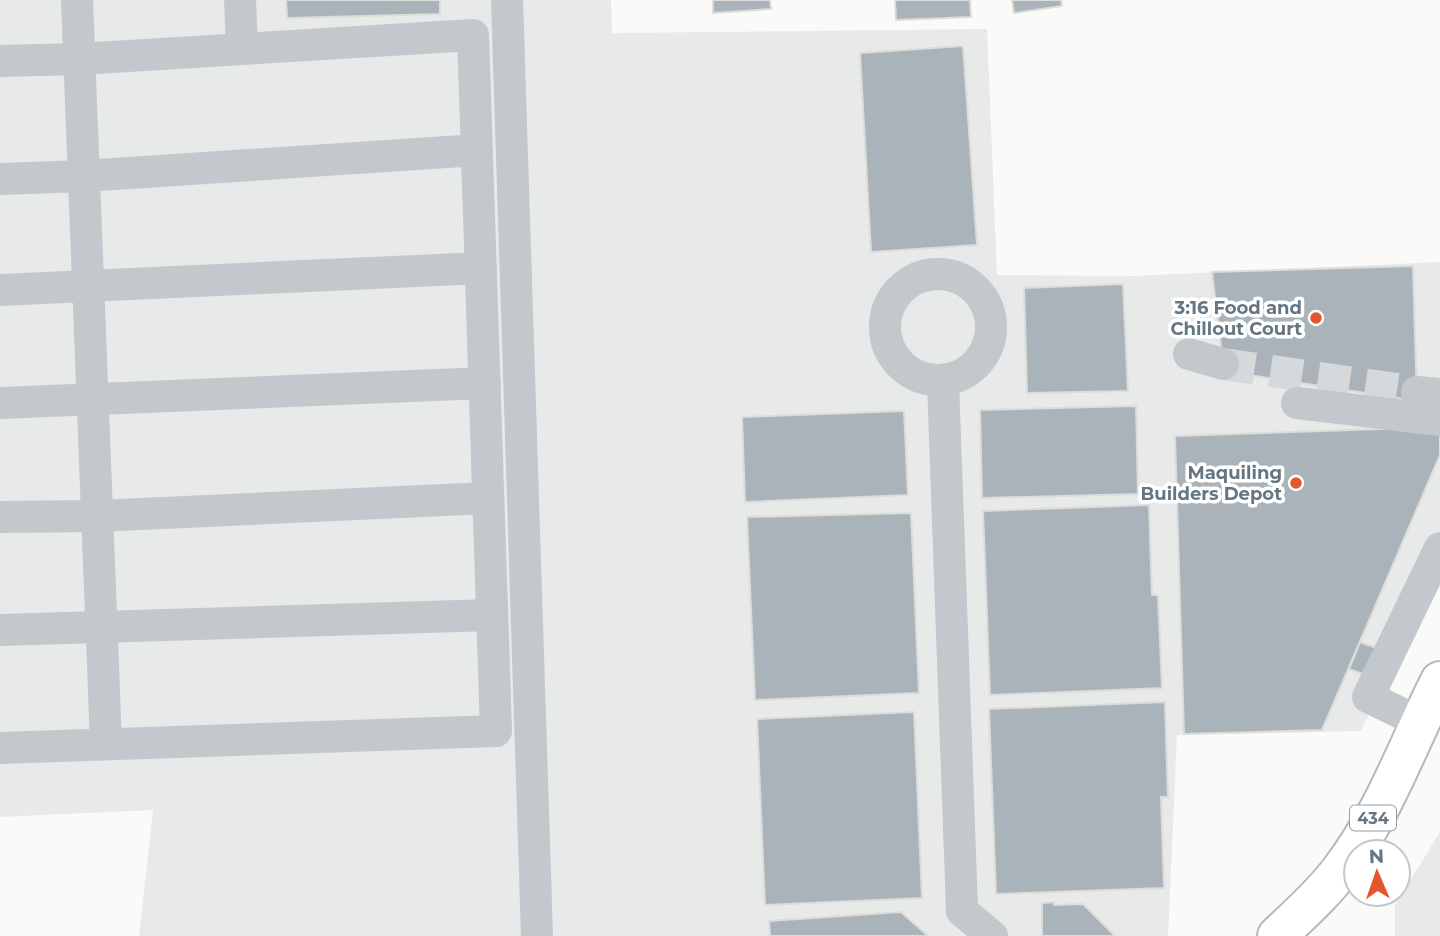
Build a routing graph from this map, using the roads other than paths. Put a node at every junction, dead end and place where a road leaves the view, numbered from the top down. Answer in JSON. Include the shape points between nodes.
{"nodes":[{"id":1,"x":77,"y":0,"type":"edge"},
{"id":2,"x":240,"y":0,"type":"edge"},
{"id":3,"x":496,"y":0,"type":"edge"},
{"id":4,"x":508,"y":0,"type":"edge"},
{"id":5,"x":473,"y":35,"type":"junction"},
{"id":6,"x":242,"y":49,"type":"junction"},
{"id":7,"x":79,"y":59,"type":"junction"},
{"id":8,"x":0,"y":61,"type":"edge"},
{"id":9,"x":477,"y":150,"type":"junction"},
{"id":10,"x":84,"y":176,"type":"junction"},
{"id":11,"x":0,"y":178,"type":"edge"},
{"id":12,"x":481,"y":268,"type":"junction"},
{"id":13,"x":88,"y":286,"type":"junction"},
{"id":14,"x":0,"y":290,"type":"edge"},
{"id":15,"x":1189,"y":354,"type":"dead end"},
{"id":16,"x":1223,"y":364,"type":"tunnel mouth"},
{"id":17,"x":943,"y":381,"type":"dead end"},
{"id":18,"x":485,"y":383,"type":"junction"},
{"id":19,"x":93,"y":400,"type":"junction"},
{"id":20,"x":0,"y":403,"type":"edge"},
{"id":21,"x":1297,"y":403,"type":"dead end"},
{"id":22,"x":1440,"y":420,"type":"edge"},
{"id":23,"x":488,"y":498,"type":"junction"},
{"id":24,"x":97,"y":516,"type":"junction"},
{"id":25,"x":0,"y":517,"type":"edge"},
{"id":26,"x":1440,"y":548,"type":"edge"},
{"id":27,"x":492,"y":615,"type":"junction"},
{"id":28,"x":102,"y":628,"type":"junction"},
{"id":29,"x":0,"y":630,"type":"edge"},
{"id":30,"x":1440,"y":681,"type":"edge"},
{"id":31,"x":1421,"y":723,"type":"junction"},
{"id":32,"x":106,"y":743,"type":"junction"},
{"id":33,"x":0,"y":748,"type":"edge"},
{"id":34,"x":537,"y":936,"type":"edge"},
{"id":35,"x":992,"y":936,"type":"edge"},
{"id":36,"x":1277,"y":936,"type":"edge"}],
"edges":[{"from":1,"to":7,"type":"lane"},
{"from":2,"to":6,"type":"lane"},
{"from":3,"to":5,"type":"lane"},
{"from":4,"to":34,"type":"lane"},
{"from":5,"to":6,"type":"lane"},
{"from":5,"to":9,"type":"lane"},
{"from":6,"to":7,"type":"lane"},
{"from":7,"to":8,"type":"lane"},
{"from":7,"to":10,"type":"lane"},
{"from":9,"to":10,"type":"lane"},
{"from":9,"to":12,"type":"lane"},
{"from":10,"to":11,"type":"lane"},
{"from":10,"to":13,"type":"lane"},
{"from":12,"to":13,"type":"lane"},
{"from":12,"to":18,"type":"lane"},
{"from":13,"to":14,"type":"lane"},
{"from":13,"to":19,"type":"lane"},
{"from":15,"to":16,"type":"lane"},
{"from":17,"to":35,"type":"lane","via":[[962,911]]},
{"from":18,"to":19,"type":"lane"},
{"from":18,"to":23,"type":"lane"},
{"from":19,"to":20,"type":"lane"},
{"from":19,"to":24,"type":"lane"},
{"from":21,"to":22,"type":"lane"},
{"from":23,"to":24,"type":"lane"},
{"from":23,"to":27,"type":"lane"},
{"from":24,"to":25,"type":"lane"},
{"from":24,"to":28,"type":"lane"},
{"from":26,"to":31,"type":"lane","via":[[1368,698]]},
{"from":27,"to":28,"type":"lane"},
{"from":27,"to":32,"type":"lane","via":[[496,731]]},
{"from":28,"to":29,"type":"lane"},
{"from":28,"to":32,"type":"lane"},
{"from":30,"to":31,"type":"highway","number":"434"},
{"from":31,"to":36,"type":"highway","number":"434","via":[[1341,870]]},
{"from":32,"to":33,"type":"lane"}]}
